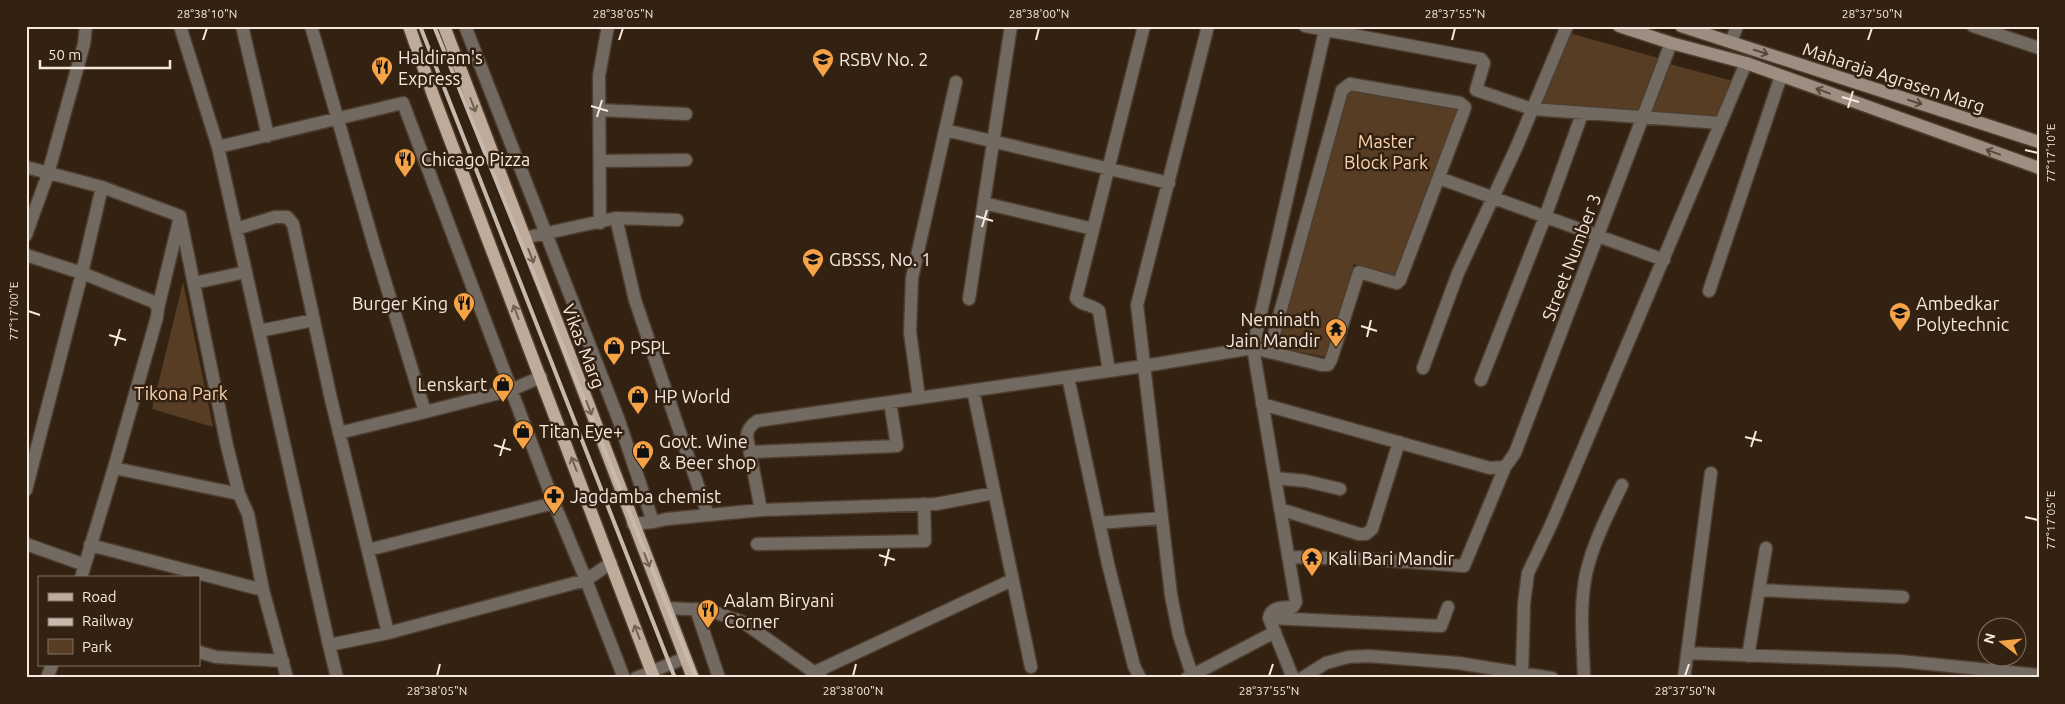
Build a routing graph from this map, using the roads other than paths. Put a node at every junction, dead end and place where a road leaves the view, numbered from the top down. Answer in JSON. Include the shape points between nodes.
{"nodes":[{"id":1,"x":86,"y":26,"type":"edge"},
{"id":2,"x":180,"y":26,"type":"edge"},
{"id":3,"x":242,"y":26,"type":"edge"},
{"id":4,"x":311,"y":26,"type":"edge"},
{"id":5,"x":409,"y":26,"type":"edge"},
{"id":6,"x":444,"y":26,"type":"edge"},
{"id":7,"x":464,"y":26,"type":"edge"},
{"id":8,"x":608,"y":26,"type":"edge"},
{"id":9,"x":1012,"y":26,"type":"edge"},
{"id":10,"x":1144,"y":26,"type":"edge"},
{"id":11,"x":1208,"y":26,"type":"edge"},
{"id":12,"x":1305,"y":26,"type":"edge"},
{"id":13,"x":1567,"y":26,"type":"edge"},
{"id":14,"x":1619,"y":26,"type":"edge"},
{"id":15,"x":1681,"y":26,"type":"edge"},
{"id":16,"x":1737,"y":26,"type":"edge"},
{"id":17,"x":1973,"y":26,"type":"edge"},
{"id":18,"x":1326,"y":27,"type":"edge"},
{"id":19,"x":1647,"y":30,"type":"edge"},
{"id":20,"x":1731,"y":42,"type":"junction"},
{"id":21,"x":1671,"y":43,"type":"junction"},
{"id":22,"x":2039,"y":48,"type":"edge"},
{"id":23,"x":1746,"y":63,"type":"junction"},
{"id":24,"x":1781,"y":76,"type":"junction"},
{"id":25,"x":956,"y":82,"type":"dead end"},
{"id":26,"x":1532,"y":109,"type":"junction"},
{"id":27,"x":599,"y":110,"type":"junction"},
{"id":28,"x":686,"y":114,"type":"dead end"},
{"id":29,"x":1582,"y":114,"type":"junction"},
{"id":30,"x":1642,"y":118,"type":"junction"},
{"id":31,"x":338,"y":119,"type":"junction"},
{"id":32,"x":1721,"y":123,"type":"junction"},
{"id":33,"x":945,"y":130,"type":"junction"},
{"id":34,"x":268,"y":136,"type":"junction"},
{"id":35,"x":993,"y":142,"type":"junction"},
{"id":36,"x":2039,"y":142,"type":"edge"},
{"id":37,"x":218,"y":147,"type":"junction"},
{"id":38,"x":686,"y":160,"type":"dead end"},
{"id":39,"x":600,"y":161,"type":"junction"},
{"id":40,"x":26,"y":167,"type":"edge"},
{"id":41,"x":1108,"y":168,"type":"junction"},
{"id":42,"x":2039,"y":168,"type":"edge"},
{"id":43,"x":48,"y":174,"type":"junction"},
{"id":44,"x":1439,"y":178,"type":"junction"},
{"id":45,"x":1169,"y":183,"type":"junction"},
{"id":46,"x":102,"y":187,"type":"junction"},
{"id":47,"x":1493,"y":198,"type":"junction"},
{"id":48,"x":984,"y":203,"type":"junction"},
{"id":49,"x":180,"y":216,"type":"junction"},
{"id":50,"x":1545,"y":217,"type":"junction"},
{"id":51,"x":616,"y":218,"type":"junction"},
{"id":52,"x":677,"y":220,"type":"dead end"},
{"id":53,"x":600,"y":223,"type":"junction"},
{"id":54,"x":236,"y":229,"type":"junction"},
{"id":55,"x":1093,"y":229,"type":"junction"},
{"id":56,"x":544,"y":234,"type":"junction"},
{"id":57,"x":26,"y":235,"type":"edge"},
{"id":58,"x":1598,"y":236,"type":"junction"},
{"id":59,"x":524,"y":238,"type":"junction"},
{"id":60,"x":26,"y":255,"type":"edge"},
{"id":61,"x":1664,"y":260,"type":"junction"},
{"id":62,"x":246,"y":272,"type":"junction"},
{"id":63,"x":82,"y":273,"type":"junction"},
{"id":64,"x":194,"y":283,"type":"junction"},
{"id":65,"x":1709,"y":291,"type":"dead end"},
{"id":66,"x":969,"y":299,"type":"dead end"},
{"id":67,"x":158,"y":308,"type":"junction"},
{"id":68,"x":314,"y":320,"type":"junction"},
{"id":69,"x":259,"y":331,"type":"junction"},
{"id":70,"x":1253,"y":348,"type":"junction"},
{"id":71,"x":1268,"y":352,"type":"junction"},
{"id":72,"x":1144,"y":366,"type":"junction"},
{"id":73,"x":1423,"y":368,"type":"dead end"},
{"id":74,"x":1109,"y":371,"type":"junction"},
{"id":75,"x":541,"y":377,"type":"junction"},
{"id":76,"x":1068,"y":377,"type":"junction"},
{"id":77,"x":1481,"y":380,"type":"dead end"},
{"id":78,"x":511,"y":390,"type":"junction"},
{"id":79,"x":973,"y":390,"type":"junction"},
{"id":80,"x":919,"y":398,"type":"junction"},
{"id":81,"x":890,"y":402,"type":"junction"},
{"id":82,"x":1262,"y":404,"type":"junction"},
{"id":83,"x":424,"y":412,"type":"junction"},
{"id":84,"x":339,"y":433,"type":"junction"},
{"id":85,"x":1398,"y":442,"type":"junction"},
{"id":86,"x":750,"y":452,"type":"junction"},
{"id":87,"x":1505,"y":467,"type":"junction"},
{"id":88,"x":114,"y":468,"type":"junction"},
{"id":89,"x":1711,"y":473,"type":"dead end"},
{"id":90,"x":1274,"y":478,"type":"junction"},
{"id":91,"x":1622,"y":485,"type":"dead end"},
{"id":92,"x":1340,"y":489,"type":"dead end"},
{"id":93,"x":26,"y":490,"type":"edge"},
{"id":94,"x":994,"y":493,"type":"junction"},
{"id":95,"x":239,"y":494,"type":"junction"},
{"id":96,"x":554,"y":503,"type":"junction"},
{"id":97,"x":924,"y":504,"type":"junction"},
{"id":98,"x":1280,"y":509,"type":"junction"},
{"id":99,"x":761,"y":510,"type":"junction"},
{"id":100,"x":708,"y":515,"type":"junction"},
{"id":101,"x":1162,"y":518,"type":"junction"},
{"id":102,"x":653,"y":522,"type":"junction"},
{"id":103,"x":1099,"y":523,"type":"junction"},
{"id":104,"x":633,"y":524,"type":"junction"},
{"id":105,"x":26,"y":544,"type":"edge"},
{"id":106,"x":757,"y":544,"type":"dead end"},
{"id":107,"x":90,"y":545,"type":"junction"},
{"id":108,"x":1766,"y":548,"type":"dead end"},
{"id":109,"x":368,"y":550,"type":"junction"},
{"id":110,"x":1288,"y":558,"type":"junction"},
{"id":111,"x":611,"y":563,"type":"junction"},
{"id":112,"x":85,"y":565,"type":"junction"},
{"id":113,"x":82,"y":576,"type":"edge"},
{"id":114,"x":586,"y":580,"type":"junction"},
{"id":115,"x":1012,"y":580,"type":"junction"},
{"id":116,"x":262,"y":590,"type":"junction"},
{"id":117,"x":1759,"y":590,"type":"junction"},
{"id":118,"x":1903,"y":597,"type":"dead end"},
{"id":119,"x":1448,"y":607,"type":"dead end"},
{"id":120,"x":666,"y":608,"type":"junction"},
{"id":121,"x":702,"y":610,"type":"junction"},
{"id":122,"x":1269,"y":618,"type":"junction"},
{"id":123,"x":1275,"y":632,"type":"junction"},
{"id":124,"x":388,"y":633,"type":"junction"},
{"id":125,"x":329,"y":645,"type":"junction"},
{"id":126,"x":200,"y":652,"type":"edge"},
{"id":127,"x":1687,"y":653,"type":"junction"},
{"id":128,"x":1748,"y":656,"type":"junction"},
{"id":129,"x":685,"y":658,"type":"junction"},
{"id":130,"x":283,"y":661,"type":"junction"},
{"id":131,"x":52,"y":666,"type":"edge"},
{"id":132,"x":1030,"y":667,"type":"dead end"},
{"id":133,"x":1522,"y":674,"type":"junction"},
{"id":134,"x":653,"y":675,"type":"edge"},
{"id":135,"x":818,"y":675,"type":"edge"},
{"id":136,"x":2039,"y":675,"type":"edge"},
{"id":137,"x":1191,"y":677,"type":"edge"},
{"id":138,"x":47,"y":678,"type":"edge"},
{"id":139,"x":287,"y":678,"type":"edge"},
{"id":140,"x":337,"y":678,"type":"edge"},
{"id":141,"x":624,"y":678,"type":"edge"},
{"id":142,"x":636,"y":678,"type":"edge"},
{"id":143,"x":693,"y":678,"type":"edge"},
{"id":144,"x":719,"y":678,"type":"edge"},
{"id":145,"x":1140,"y":678,"type":"edge"},
{"id":146,"x":1293,"y":678,"type":"edge"},
{"id":147,"x":1302,"y":678,"type":"edge"},
{"id":148,"x":1551,"y":678,"type":"edge"},
{"id":149,"x":1584,"y":678,"type":"edge"},
{"id":150,"x":1684,"y":678,"type":"edge"}],
"edges":[{"from":1,"to":43,"type":"street","via":[[84,44]]},
{"from":2,"to":37,"type":"street"},
{"from":3,"to":34,"type":"street"},
{"from":4,"to":31,"type":"street"},
{"from":75,"to":5,"type":"main road","one_way":true},
{"from":6,"to":59,"type":"main road","name":"Vikas Marg","one_way":true},
{"from":7,"to":56,"type":"street"},
{"from":8,"to":27,"type":"street","via":[[599,76]]},
{"from":9,"to":35,"type":"street"},
{"from":10,"to":41,"type":"street"},
{"from":11,"to":45,"type":"street"},
{"from":12,"to":18,"type":"street"},
{"from":13,"to":26,"type":"street"},
{"from":14,"to":19,"type":"main road","name":"Maharaja Agrasen Marg"},
{"from":15,"to":20,"type":"main road","name":"Maharaja Agrasen Marg"},
{"from":16,"to":20,"type":"street"},
{"from":17,"to":22,"type":"street"},
{"from":18,"to":26,"type":"street","via":[[1481,59],[1484,63],[1476,90]]},
{"from":18,"to":70,"type":"street"},
{"from":19,"to":21,"type":"main road","name":"Maharaja Agrasen Marg"},
{"from":20,"to":36,"type":"main road","name":"Maharaja Agrasen Marg","one_way":true},
{"from":21,"to":23,"type":"main road","name":"Maharaja Agrasen Marg"},
{"from":21,"to":30,"type":"street","name":"Street Number 3"},
{"from":23,"to":24,"type":"main road","name":"Maharaja Agrasen Marg"},
{"from":23,"to":32,"type":"street"},
{"from":42,"to":24,"type":"main road","name":"Maharaja Agrasen Marg","one_way":true},
{"from":24,"to":65,"type":"street"},
{"from":25,"to":33,"type":"street"},
{"from":26,"to":29,"type":"street"},
{"from":26,"to":47,"type":"street"},
{"from":27,"to":28,"type":"street"},
{"from":27,"to":39,"type":"street"},
{"from":29,"to":30,"type":"street"},
{"from":29,"to":50,"type":"street"},
{"from":30,"to":32,"type":"street"},
{"from":30,"to":58,"type":"street","name":"Street Number 3"},
{"from":31,"to":34,"type":"street"},
{"from":31,"to":78,"type":"street","via":[[403,103]]},
{"from":31,"to":83,"type":"street"},
{"from":32,"to":61,"type":"street"},
{"from":33,"to":35,"type":"street"},
{"from":33,"to":80,"type":"street","via":[[912,278],[910,332]]},
{"from":34,"to":37,"type":"street"},
{"from":35,"to":41,"type":"street"},
{"from":35,"to":48,"type":"street"},
{"from":37,"to":54,"type":"street"},
{"from":38,"to":39,"type":"street"},
{"from":39,"to":53,"type":"street"},
{"from":40,"to":43,"type":"street"},
{"from":41,"to":45,"type":"street"},
{"from":41,"to":55,"type":"street"},
{"from":43,"to":46,"type":"street"},
{"from":43,"to":57,"type":"street"},
{"from":44,"to":47,"type":"street"},
{"from":44,"to":71,"type":"street","via":[[1400,280],[1393,282],[1363,272],[1357,275],[1328,365]]},
{"from":44,"to":71,"type":"street","via":[[1465,107],[1460,103],[1350,84],[1342,90]]},
{"from":45,"to":72,"type":"street","via":[[1137,305]]},
{"from":46,"to":49,"type":"street"},
{"from":46,"to":63,"type":"street"},
{"from":47,"to":50,"type":"street"},
{"from":47,"to":73,"type":"street","via":[[1458,273]]},
{"from":48,"to":55,"type":"street"},
{"from":48,"to":66,"type":"street"},
{"from":49,"to":64,"type":"street"},
{"from":49,"to":67,"type":"street"},
{"from":50,"to":58,"type":"street"},
{"from":50,"to":77,"type":"street"},
{"from":51,"to":52,"type":"street"},
{"from":51,"to":53,"type":"street"},
{"from":51,"to":100,"type":"street","via":[[636,300]]},
{"from":53,"to":56,"type":"street"},
{"from":54,"to":62,"type":"street"},
{"from":54,"to":68,"type":"street","via":[[275,216],[287,217],[293,224]]},
{"from":55,"to":74,"type":"street","via":[[1076,298],[1099,311]]},
{"from":56,"to":59,"type":"street"},
{"from":56,"to":102,"type":"street","via":[[618,418]]},
{"from":58,"to":61,"type":"street"},
{"from":58,"to":87,"type":"street","name":"Street Number 3","via":[[1515,453]]},
{"from":59,"to":104,"type":"main road","name":"Vikas Marg","one_way":true},
{"from":60,"to":63,"type":"street"},
{"from":61,"to":133,"type":"street","via":[[1528,574]]},
{"from":62,"to":64,"type":"street"},
{"from":62,"to":69,"type":"street"},
{"from":63,"to":67,"type":"street","via":[[149,299]]},
{"from":63,"to":93,"type":"street"},
{"from":64,"to":95,"type":"street"},
{"from":67,"to":88,"type":"street"},
{"from":68,"to":69,"type":"street"},
{"from":68,"to":84,"type":"street"},
{"from":69,"to":125,"type":"street"},
{"from":70,"to":71,"type":"street"},
{"from":70,"to":72,"type":"street"},
{"from":70,"to":82,"type":"street"},
{"from":72,"to":74,"type":"street"},
{"from":72,"to":101,"type":"street"},
{"from":74,"to":76,"type":"street"},
{"from":75,"to":78,"type":"street"},
{"from":111,"to":75,"type":"main road","one_way":true},
{"from":76,"to":79,"type":"street"},
{"from":76,"to":103,"type":"street"},
{"from":78,"to":83,"type":"street"},
{"from":78,"to":96,"type":"street"},
{"from":79,"to":80,"type":"street"},
{"from":79,"to":94,"type":"street"},
{"from":80,"to":81,"type":"street"},
{"from":81,"to":86,"type":"street","via":[[757,421],[747,431]]},
{"from":81,"to":86,"type":"street","via":[[897,446]]},
{"from":82,"to":85,"type":"street"},
{"from":82,"to":90,"type":"street"},
{"from":83,"to":84,"type":"street"},
{"from":84,"to":109,"type":"street"},
{"from":85,"to":87,"type":"street","via":[[1490,468]]},
{"from":85,"to":98,"type":"street","via":[[1372,529],[1366,534]]},
{"from":86,"to":99,"type":"street"},
{"from":87,"to":110,"type":"street","name":"Street Number 3","via":[[1464,566],[1369,559]]},
{"from":88,"to":95,"type":"street"},
{"from":88,"to":107,"type":"street"},
{"from":89,"to":127,"type":"street"},
{"from":90,"to":92,"type":"street"},
{"from":90,"to":98,"type":"street"},
{"from":91,"to":149,"type":"street","via":[[1597,536],[1586,575],[1582,610]]},
{"from":94,"to":97,"type":"street"},
{"from":94,"to":115,"type":"street"},
{"from":95,"to":116,"type":"street","via":[[248,514]]},
{"from":96,"to":109,"type":"street"},
{"from":96,"to":114,"type":"street"},
{"from":97,"to":99,"type":"street"},
{"from":97,"to":106,"type":"street","via":[[925,541]]},
{"from":98,"to":110,"type":"street"},
{"from":99,"to":100,"type":"street"},
{"from":100,"to":102,"type":"street"},
{"from":101,"to":103,"type":"street"},
{"from":101,"to":137,"type":"street","via":[[1170,595]]},
{"from":102,"to":104,"type":"street"},
{"from":103,"to":145,"type":"street"},
{"from":104,"to":120,"type":"main road","name":"Vikas Marg","one_way":true},
{"from":105,"to":112,"type":"street"},
{"from":107,"to":112,"type":"street"},
{"from":107,"to":116,"type":"street"},
{"from":108,"to":117,"type":"street"},
{"from":109,"to":124,"type":"street"},
{"from":110,"to":122,"type":"street","via":[[1296,602],[1293,607],[1274,609]]},
{"from":111,"to":114,"type":"street"},
{"from":134,"to":111,"type":"main road","one_way":true},
{"from":112,"to":113,"type":"street"},
{"from":114,"to":124,"type":"street"},
{"from":114,"to":141,"type":"street"},
{"from":115,"to":132,"type":"street"},
{"from":115,"to":135,"type":"street"},
{"from":116,"to":130,"type":"street"},
{"from":117,"to":118,"type":"street"},
{"from":117,"to":128,"type":"street"},
{"from":119,"to":122,"type":"street","via":[[1442,626]]},
{"from":120,"to":121,"type":"street"},
{"from":120,"to":129,"type":"main road","name":"Vikas Marg"},
{"from":121,"to":135,"type":"street","via":[[742,622]]},
{"from":121,"to":144,"type":"street"},
{"from":122,"to":123,"type":"street"},
{"from":123,"to":137,"type":"street"},
{"from":123,"to":146,"type":"street"},
{"from":124,"to":125,"type":"street"},
{"from":125,"to":140,"type":"street"},
{"from":126,"to":130,"type":"street","via":[[216,657]]},
{"from":127,"to":128,"type":"street"},
{"from":127,"to":150,"type":"street"},
{"from":128,"to":136,"type":"street","via":[[1900,661]]},
{"from":129,"to":134,"type":"street"},
{"from":129,"to":143,"type":"main road","name":"Vikas Marg"},
{"from":130,"to":139,"type":"street"},
{"from":131,"to":138,"type":"street"},
{"from":133,"to":147,"type":"street","via":[[1458,663],[1348,657],[1326,663]]},
{"from":133,"to":148,"type":"street"},
{"from":134,"to":142,"type":"street"}]}
